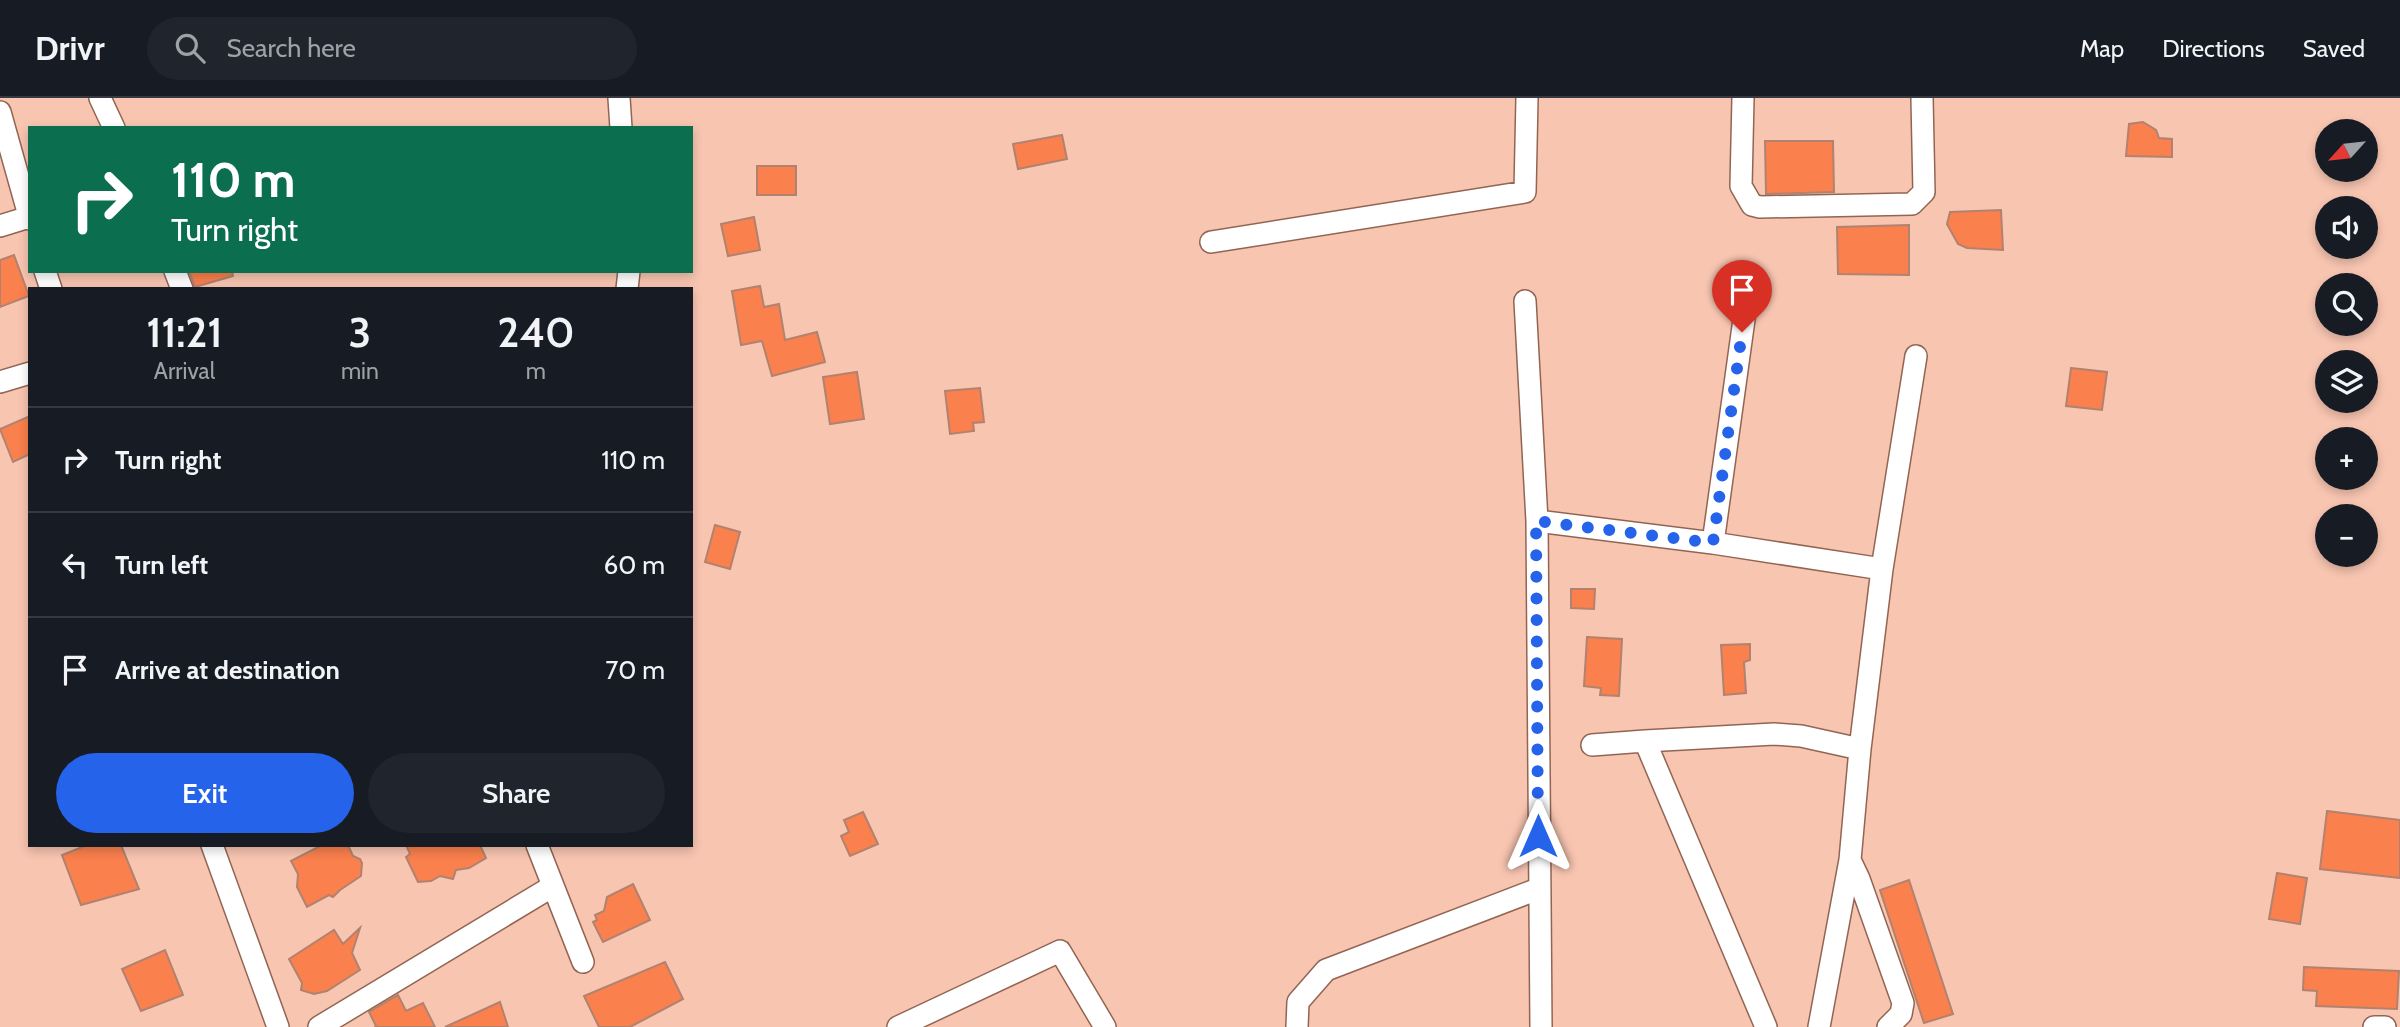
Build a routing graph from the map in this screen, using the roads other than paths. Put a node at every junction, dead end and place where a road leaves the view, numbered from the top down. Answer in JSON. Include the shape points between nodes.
{"nodes":[{"id":1,"x":100,"y":98,"type":"edge"},
{"id":2,"x":619,"y":98,"type":"edge"},
{"id":3,"x":1527,"y":98,"type":"edge"},
{"id":4,"x":1743,"y":98,"type":"edge"},
{"id":5,"x":1922,"y":98,"type":"edge"},
{"id":6,"x":0,"y":112,"type":"edge"},
{"id":7,"x":113,"y":126,"type":"edge"},
{"id":8,"x":621,"y":126,"type":"edge"},
{"id":9,"x":28,"y":214,"type":"edge"},
{"id":10,"x":28,"y":218,"type":"edge"},
{"id":11,"x":0,"y":226,"type":"edge"},
{"id":12,"x":1211,"y":242,"type":"dead end"},
{"id":13,"x":1525,"y":301,"type":"dead end"},
{"id":14,"x":1746,"y":306,"type":"dead end"},
{"id":15,"x":1916,"y":356,"type":"dead end"},
{"id":16,"x":28,"y":374,"type":"edge"},
{"id":17,"x":0,"y":382,"type":"edge"},
{"id":18,"x":1536,"y":521,"type":"junction"},
{"id":19,"x":1713,"y":543,"type":"junction"},
{"id":20,"x":1882,"y":569,"type":"junction"},
{"id":21,"x":1645,"y":741,"type":"junction"},
{"id":22,"x":1592,"y":745,"type":"dead end"},
{"id":23,"x":1860,"y":749,"type":"junction"},
{"id":24,"x":213,"y":847,"type":"edge"},
{"id":25,"x":538,"y":847,"type":"edge"},
{"id":26,"x":1850,"y":860,"type":"junction"},
{"id":27,"x":553,"y":886,"type":"junction"},
{"id":28,"x":1538,"y":889,"type":"junction"},
{"id":29,"x":583,"y":962,"type":"dead end"},
{"id":30,"x":278,"y":1027,"type":"edge"},
{"id":31,"x":319,"y":1027,"type":"edge"},
{"id":32,"x":898,"y":1027,"type":"edge"},
{"id":33,"x":1105,"y":1027,"type":"edge"},
{"id":34,"x":1297,"y":1027,"type":"edge"},
{"id":35,"x":1541,"y":1027,"type":"edge"},
{"id":36,"x":1766,"y":1027,"type":"edge"},
{"id":37,"x":1819,"y":1027,"type":"edge"},
{"id":38,"x":1888,"y":1027,"type":"edge"},
{"id":39,"x":2374,"y":1027,"type":"edge"},
{"id":40,"x":2385,"y":1027,"type":"edge"}],
"edges":[{"from":1,"to":7,"type":"street"},
{"from":2,"to":8,"type":"street"},
{"from":3,"to":12,"type":"street","via":[[1525,192]]},
{"from":4,"to":5,"type":"street","via":[[1741,186],[1752,205],[1760,207],[1912,204],[1924,192]]},
{"from":6,"to":9,"type":"street"},
{"from":10,"to":11,"type":"street"},
{"from":13,"to":18,"type":"street"},
{"from":14,"to":19,"type":"street"},
{"from":15,"to":20,"type":"street"},
{"from":16,"to":17,"type":"street"},
{"from":18,"to":19,"type":"street"},
{"from":18,"to":28,"type":"street"},
{"from":19,"to":20,"type":"street"},
{"from":20,"to":23,"type":"street"},
{"from":21,"to":22,"type":"street"},
{"from":21,"to":23,"type":"street","via":[[1774,734]]},
{"from":21,"to":36,"type":"street"},
{"from":23,"to":26,"type":"street"},
{"from":24,"to":30,"type":"street"},
{"from":25,"to":27,"type":"street"},
{"from":26,"to":37,"type":"street"},
{"from":26,"to":38,"type":"street","via":[[1903,1003],[1901,1014]]},
{"from":27,"to":29,"type":"street"},
{"from":27,"to":31,"type":"street"},
{"from":28,"to":34,"type":"street","via":[[1326,970],[1298,1002]]},
{"from":28,"to":35,"type":"street"},
{"from":32,"to":33,"type":"street","via":[[1060,951]]},
{"from":39,"to":40,"type":"street"}]}
